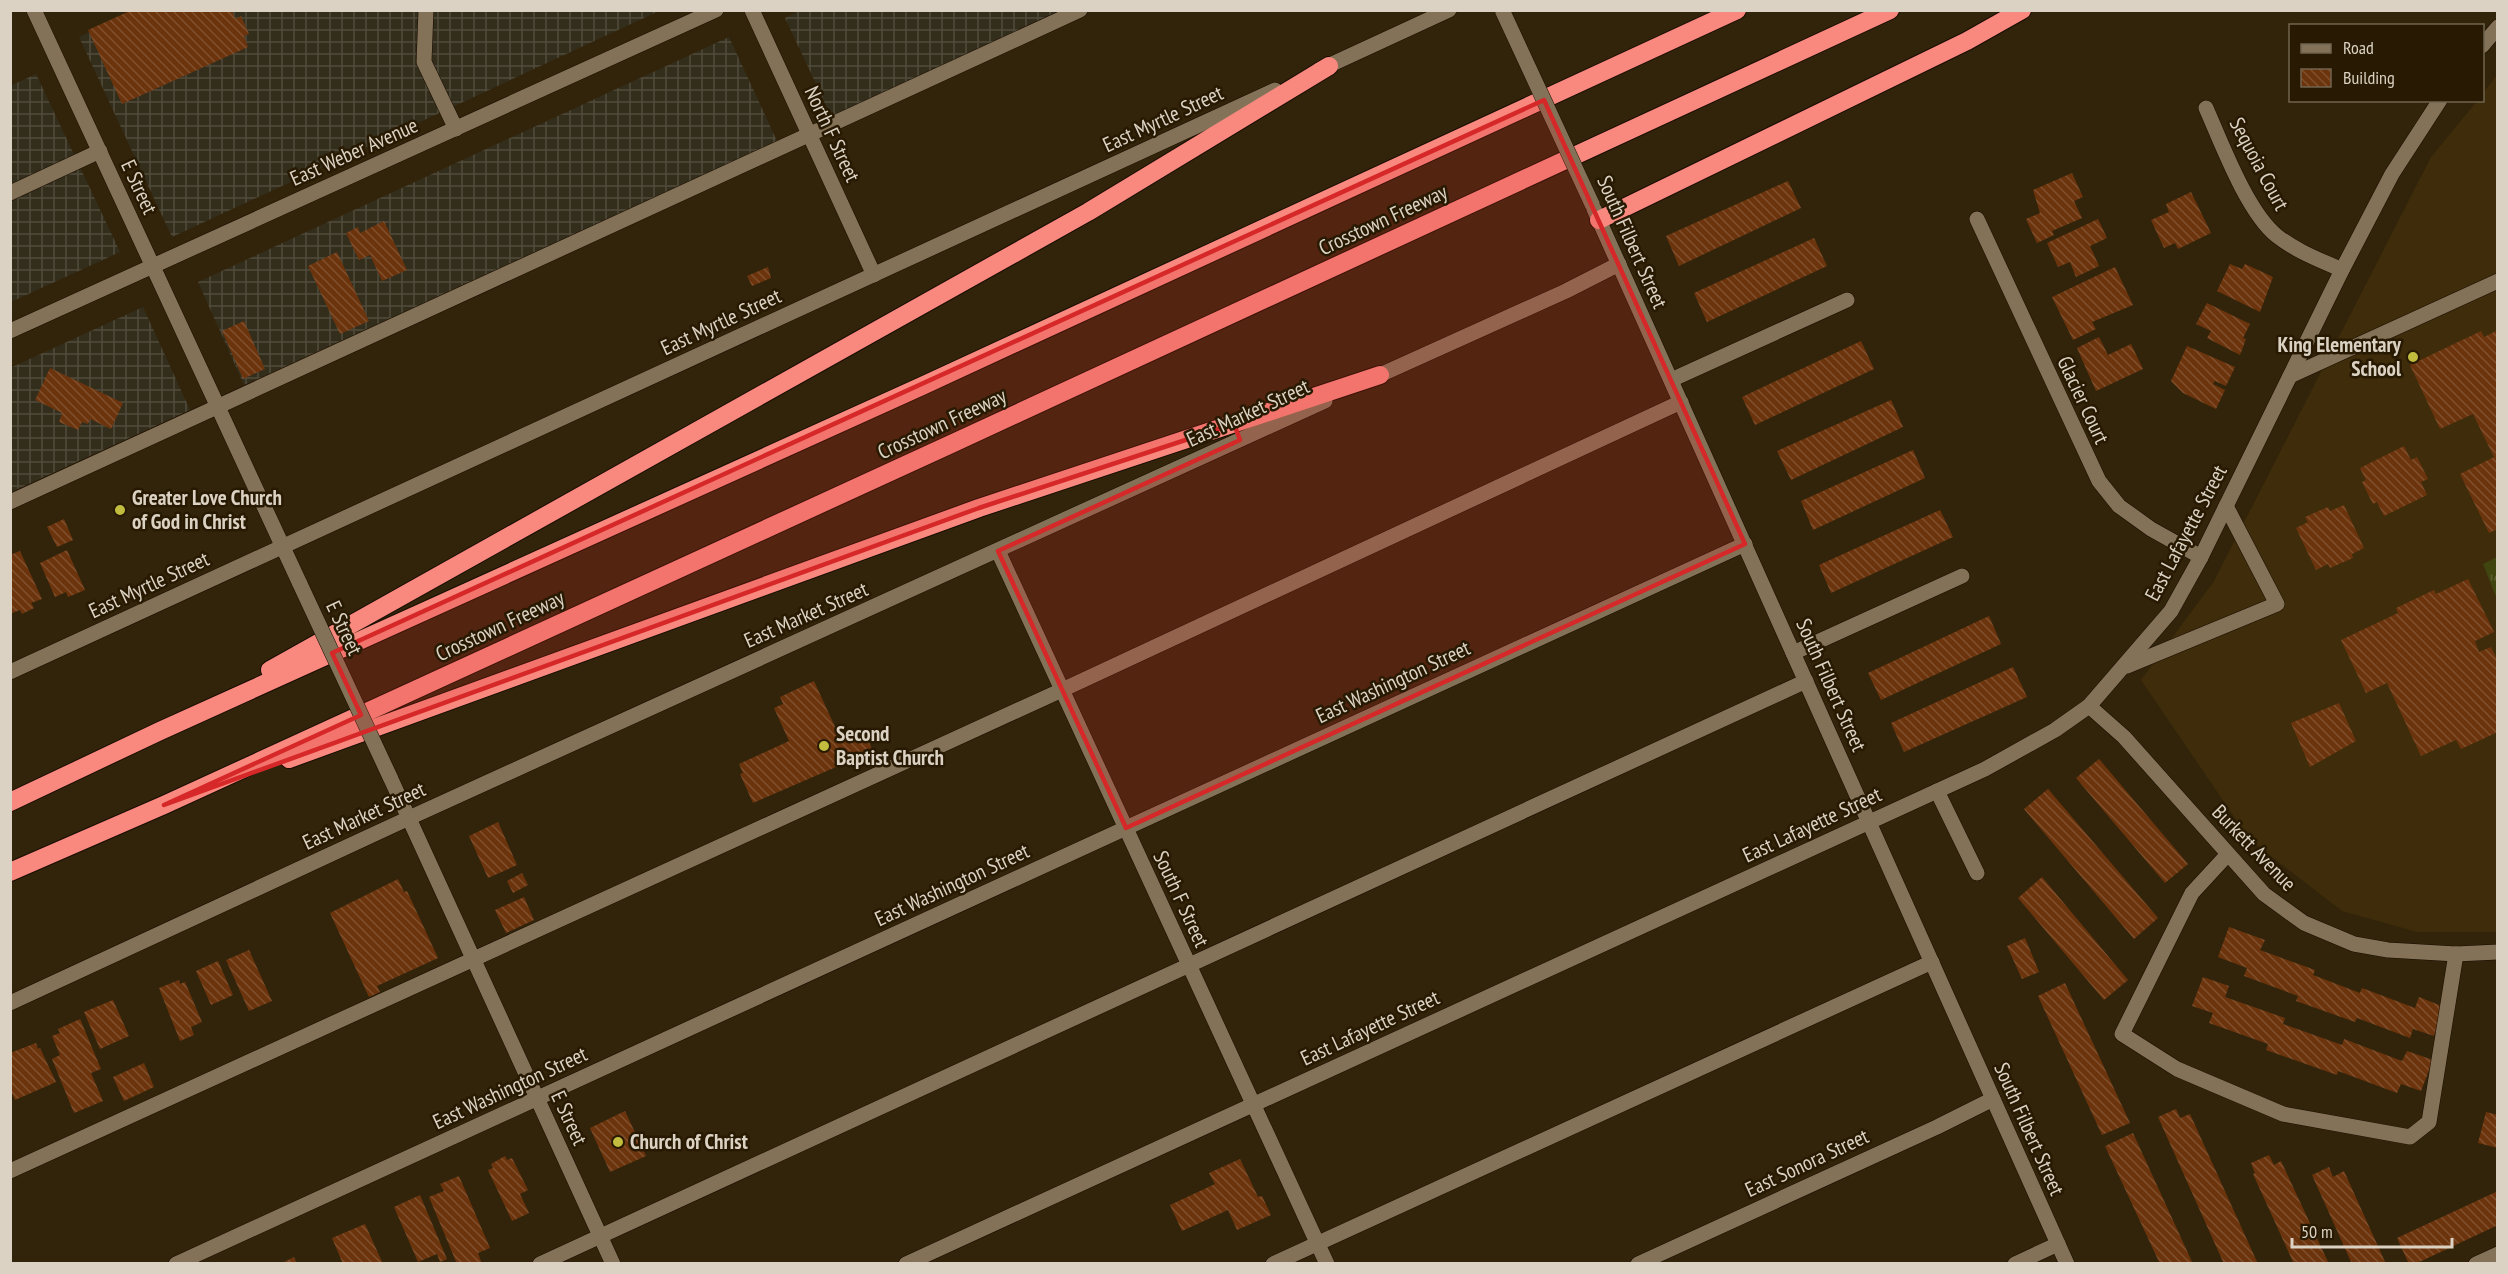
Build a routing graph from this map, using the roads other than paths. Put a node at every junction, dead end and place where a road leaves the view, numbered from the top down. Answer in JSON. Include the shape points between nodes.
{"nodes":[{"id":1,"x":34,"y":10,"type":"edge"},
{"id":2,"x":426,"y":10,"type":"edge"},
{"id":3,"x":716,"y":10,"type":"edge"},
{"id":4,"x":752,"y":10,"type":"edge"},
{"id":5,"x":1080,"y":10,"type":"edge"},
{"id":6,"x":1449,"y":10,"type":"edge"},
{"id":7,"x":1737,"y":10,"type":"edge"},
{"id":8,"x":1890,"y":10,"type":"edge"},
{"id":9,"x":2022,"y":10,"type":"edge"},
{"id":10,"x":1503,"y":11,"type":"edge"},
{"id":11,"x":1329,"y":66,"type":"junction"},
{"id":12,"x":2439,"y":102,"type":"edge"},
{"id":13,"x":2206,"y":108,"type":"dead end"},
{"id":14,"x":456,"y":129,"type":"junction"},
{"id":15,"x":810,"y":135,"type":"junction"},
{"id":16,"x":100,"y":151,"type":"junction"},
{"id":17,"x":10,"y":193,"type":"edge"},
{"id":18,"x":1596,"y":212,"type":"junction"},
{"id":19,"x":1977,"y":219,"type":"dead end"},
{"id":20,"x":1619,"y":264,"type":"junction"},
{"id":21,"x":153,"y":266,"type":"junction"},
{"id":22,"x":2342,"y":270,"type":"junction"},
{"id":23,"x":874,"y":275,"type":"junction"},
{"id":24,"x":2498,"y":281,"type":"edge"},
{"id":25,"x":1847,"y":300,"type":"dead end"},
{"id":26,"x":10,"y":331,"type":"edge"},
{"id":27,"x":1380,"y":375,"type":"junction"},
{"id":28,"x":2290,"y":376,"type":"junction"},
{"id":29,"x":1671,"y":380,"type":"junction"},
{"id":30,"x":1681,"y":402,"type":"junction"},
{"id":31,"x":218,"y":406,"type":"junction"},
{"id":32,"x":10,"y":502,"type":"edge"},
{"id":33,"x":2226,"y":506,"type":"junction"},
{"id":34,"x":1745,"y":544,"type":"junction"},
{"id":35,"x":283,"y":547,"type":"junction"},
{"id":36,"x":998,"y":551,"type":"junction"},
{"id":37,"x":2201,"y":557,"type":"junction"},
{"id":38,"x":1962,"y":576,"type":"dead end"},
{"id":39,"x":1793,"y":653,"type":"junction"},
{"id":40,"x":2124,"y":667,"type":"junction"},
{"id":41,"x":10,"y":672,"type":"edge"},
{"id":42,"x":1806,"y":681,"type":"junction"},
{"id":43,"x":1062,"y":690,"type":"junction"},
{"id":44,"x":2089,"y":706,"type":"junction"},
{"id":45,"x":160,"y":731,"type":"junction"},
{"id":46,"x":1937,"y":791,"type":"junction"},
{"id":47,"x":10,"y":802,"type":"edge"},
{"id":48,"x":164,"y":805,"type":"junction"},
{"id":49,"x":409,"y":818,"type":"junction"},
{"id":50,"x":1869,"y":822,"type":"junction"},
{"id":51,"x":1126,"y":828,"type":"junction"},
{"id":52,"x":2228,"y":854,"type":"junction"},
{"id":53,"x":10,"y":873,"type":"edge"},
{"id":54,"x":1977,"y":873,"type":"dead end"},
{"id":55,"x":2498,"y":952,"type":"edge"},
{"id":56,"x":2456,"y":954,"type":"junction"},
{"id":57,"x":473,"y":958,"type":"junction"},
{"id":58,"x":1932,"y":962,"type":"junction"},
{"id":59,"x":1189,"y":965,"type":"junction"},
{"id":60,"x":10,"y":1003,"type":"edge"},
{"id":61,"x":537,"y":1098,"type":"junction"},
{"id":62,"x":1993,"y":1099,"type":"junction"},
{"id":63,"x":1253,"y":1104,"type":"junction"},
{"id":64,"x":10,"y":1171,"type":"edge"},
{"id":65,"x":601,"y":1236,"type":"junction"},
{"id":66,"x":1318,"y":1244,"type":"junction"},
{"id":67,"x":2058,"y":1244,"type":"junction"},
{"id":68,"x":2498,"y":1254,"type":"edge"},
{"id":69,"x":176,"y":1263,"type":"edge"},
{"id":70,"x":540,"y":1263,"type":"edge"},
{"id":71,"x":613,"y":1263,"type":"edge"},
{"id":72,"x":906,"y":1263,"type":"edge"},
{"id":73,"x":1274,"y":1263,"type":"edge"},
{"id":74,"x":1327,"y":1263,"type":"edge"},
{"id":75,"x":1638,"y":1263,"type":"edge"},
{"id":76,"x":2015,"y":1263,"type":"edge"},
{"id":77,"x":2067,"y":1263,"type":"edge"},
{"id":78,"x":2476,"y":1263,"type":"edge"}],
"edges":[{"from":1,"to":16,"type":"street","name":"E Street"},
{"from":2,"to":14,"type":"street","via":[[424,62]]},
{"from":3,"to":14,"type":"street","name":"East Weber Avenue"},
{"from":4,"to":15,"type":"street","name":"North F Street"},
{"from":5,"to":15,"type":"street"},
{"from":6,"to":11,"type":"street","name":"East Myrtle Street"},
{"from":7,"to":45,"type":"highway","name":"Crosstown Freeway","via":[[922,386]]},
{"from":8,"to":48,"type":"highway","name":"Crosstown Freeway"},
{"from":9,"to":18,"type":"highway","via":[[1967,41]]},
{"from":10,"to":18,"type":"street","name":"South Filbert Street","bridge":true},
{"from":11,"to":23,"type":"street","name":"East Myrtle Street"},
{"from":11,"to":45,"type":"highway","via":[[1088,212]]},
{"from":12,"to":22,"type":"street","name":"East Lafayette Street","via":[[2392,174]]},
{"from":13,"to":22,"type":"street","name":"Sequoia Court","via":[[2263,222],[2293,247]]},
{"from":14,"to":21,"type":"street","name":"East Weber Avenue"},
{"from":15,"to":23,"type":"street","name":"North F Street"},
{"from":15,"to":31,"type":"street"},
{"from":16,"to":17,"type":"street"},
{"from":16,"to":21,"type":"street","name":"E Street"},
{"from":18,"to":20,"type":"street","name":"South Filbert Street"},
{"from":19,"to":37,"type":"street","name":"Glacier Court","via":[[2099,482],[2127,512]]},
{"from":20,"to":27,"type":"street","name":"East Market Street"},
{"from":20,"to":29,"type":"street","name":"South Filbert Street"},
{"from":21,"to":26,"type":"street","name":"East Weber Avenue"},
{"from":21,"to":31,"type":"street","name":"E Street"},
{"from":22,"to":28,"type":"street","name":"East Lafayette Street"},
{"from":23,"to":35,"type":"street","name":"East Myrtle Street"},
{"from":24,"to":28,"type":"street"},
{"from":25,"to":29,"type":"street"},
{"from":27,"to":36,"type":"street","name":"East Market Street"},
{"from":27,"to":48,"type":"highway","via":[[979,508]]},
{"from":28,"to":33,"type":"street","name":"East Lafayette Street"},
{"from":29,"to":30,"type":"street","name":"South Filbert Street"},
{"from":30,"to":34,"type":"street","name":"South Filbert Street"},
{"from":30,"to":43,"type":"street"},
{"from":31,"to":32,"type":"street"},
{"from":31,"to":35,"type":"street","name":"E Street"},
{"from":33,"to":37,"type":"street","name":"East Lafayette Street"},
{"from":33,"to":40,"type":"street","via":[[2277,604]]},
{"from":34,"to":39,"type":"street","name":"South Filbert Street"},
{"from":34,"to":51,"type":"street","name":"East Washington Street"},
{"from":35,"to":41,"type":"street","name":"East Myrtle Street"},
{"from":35,"to":49,"type":"street","name":"E Street","bridge":true},
{"from":36,"to":43,"type":"street","name":"South F Street"},
{"from":36,"to":49,"type":"street","name":"East Market Street"},
{"from":37,"to":40,"type":"street","name":"East Lafayette Street","via":[[2171,611]]},
{"from":38,"to":39,"type":"street"},
{"from":39,"to":42,"type":"street","name":"South Filbert Street"},
{"from":40,"to":44,"type":"street","name":"East Lafayette Street"},
{"from":42,"to":50,"type":"street","name":"South Filbert Street"},
{"from":42,"to":59,"type":"street"},
{"from":43,"to":51,"type":"street","name":"South F Street"},
{"from":43,"to":57,"type":"street"},
{"from":44,"to":46,"type":"street","name":"East Lafayette Street","via":[[2055,730]]},
{"from":44,"to":52,"type":"street","name":"Burkett Avenue","via":[[2124,737]]},
{"from":45,"to":47,"type":"highway","name":"Crosstown Freeway"},
{"from":46,"to":50,"type":"street","name":"East Lafayette Street"},
{"from":46,"to":54,"type":"street"},
{"from":48,"to":53,"type":"highway","name":"Crosstown Freeway"},
{"from":49,"to":57,"type":"street","name":"E Street"},
{"from":49,"to":60,"type":"street","name":"East Market Street"},
{"from":50,"to":58,"type":"street","name":"South Filbert Street"},
{"from":50,"to":63,"type":"street","name":"East Lafayette Street"},
{"from":51,"to":59,"type":"street","name":"South F Street"},
{"from":51,"to":61,"type":"street","name":"East Washington Street"},
{"from":52,"to":56,"type":"street","name":"Burkett Avenue","via":[[2280,908],[2329,935],[2388,950]]},
{"from":52,"to":56,"type":"street","via":[[2192,893],[2122,1034],[2177,1069],[2283,1114],[2410,1137],[2429,1122]]},
{"from":55,"to":56,"type":"street","name":"Burkett Avenue"},
{"from":57,"to":61,"type":"street","name":"E Street"},
{"from":57,"to":64,"type":"street"},
{"from":58,"to":62,"type":"street","name":"South Filbert Street"},
{"from":58,"to":66,"type":"street"},
{"from":59,"to":63,"type":"street","name":"South F Street"},
{"from":59,"to":65,"type":"street"},
{"from":61,"to":65,"type":"street","name":"E Street"},
{"from":61,"to":69,"type":"street","name":"East Washington Street"},
{"from":62,"to":67,"type":"street","name":"South Filbert Street"},
{"from":62,"to":75,"type":"street","name":"East Sonora Street"},
{"from":63,"to":66,"type":"street","name":"South F Street"},
{"from":63,"to":72,"type":"street","name":"East Lafayette Street"},
{"from":65,"to":70,"type":"street"},
{"from":65,"to":71,"type":"street","name":"E Street"},
{"from":66,"to":73,"type":"street"},
{"from":66,"to":74,"type":"street","name":"South F Street"},
{"from":67,"to":76,"type":"street"},
{"from":67,"to":77,"type":"street","name":"South Filbert Street"},
{"from":68,"to":78,"type":"street"}]}
